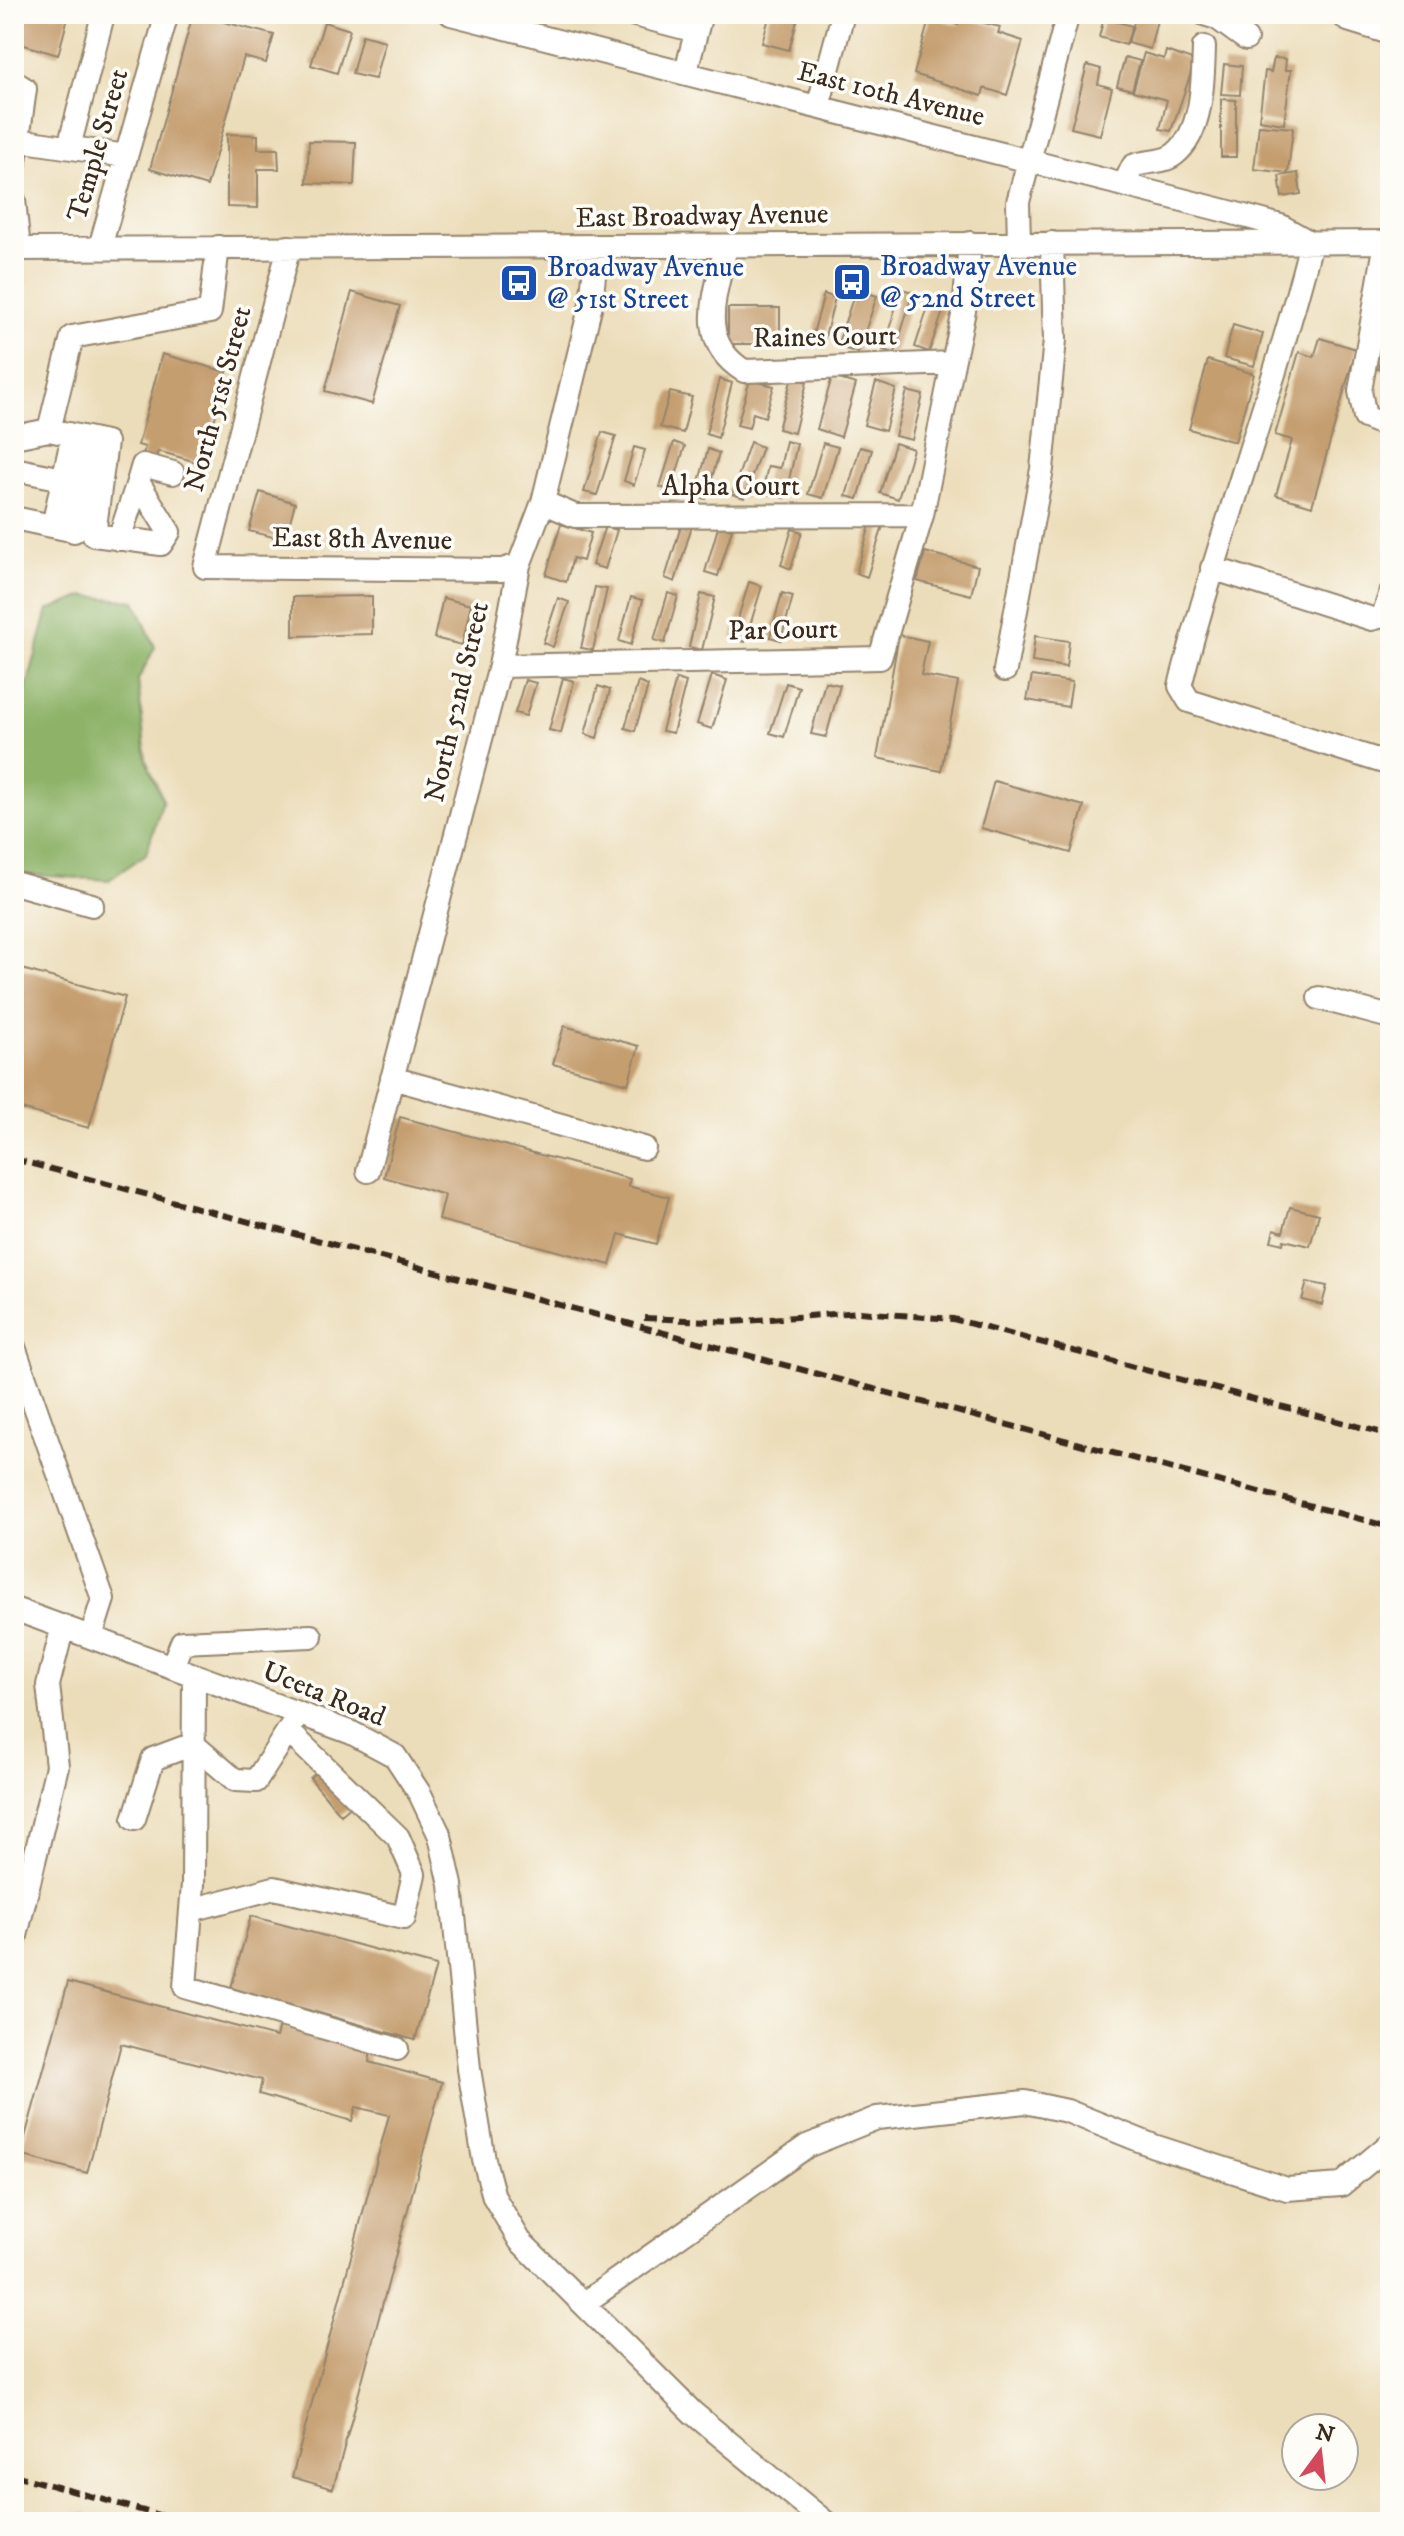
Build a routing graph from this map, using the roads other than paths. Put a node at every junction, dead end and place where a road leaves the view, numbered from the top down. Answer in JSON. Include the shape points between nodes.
{"nodes":[{"id":1,"x":167,"y":14,"type":"edge"},
{"id":2,"x":451,"y":14,"type":"edge"},
{"id":3,"x":631,"y":14,"type":"edge"},
{"id":4,"x":843,"y":14,"type":"edge"},
{"id":5,"x":1068,"y":14,"type":"edge"},
{"id":6,"x":1204,"y":14,"type":"edge"},
{"id":7,"x":1341,"y":14,"type":"edge"},
{"id":8,"x":103,"y":15,"type":"edge"},
{"id":9,"x":699,"y":23,"type":"edge"},
{"id":10,"x":1390,"y":33,"type":"edge"},
{"id":11,"x":1246,"y":39,"type":"dead end"},
{"id":12,"x":1204,"y":47,"type":"dead end"},
{"id":13,"x":686,"y":71,"type":"junction"},
{"id":14,"x":14,"y":82,"type":"edge"},
{"id":15,"x":818,"y":107,"type":"junction"},
{"id":16,"x":18,"y":140,"type":"junction"},
{"id":17,"x":69,"y":147,"type":"junction"},
{"id":18,"x":126,"y":156,"type":"junction"},
{"id":19,"x":1028,"y":161,"type":"junction"},
{"id":20,"x":14,"y":168,"type":"edge"},
{"id":21,"x":1124,"y":185,"type":"junction"},
{"id":22,"x":14,"y":200,"type":"edge"},
{"id":23,"x":1388,"y":242,"type":"edge"},
{"id":24,"x":970,"y":243,"type":"junction"},
{"id":25,"x":1019,"y":243,"type":"junction"},
{"id":26,"x":1052,"y":243,"type":"junction"},
{"id":27,"x":1311,"y":243,"type":"junction"},
{"id":28,"x":726,"y":246,"type":"junction"},
{"id":29,"x":100,"y":247,"type":"junction"},
{"id":30,"x":218,"y":247,"type":"junction"},
{"id":31,"x":289,"y":247,"type":"junction"},
{"id":32,"x":597,"y":247,"type":"junction"},
{"id":33,"x":17,"y":249,"type":"edge"},
{"id":34,"x":953,"y":363,"type":"junction"},
{"id":35,"x":1390,"y":427,"type":"edge"},
{"id":36,"x":49,"y":430,"type":"junction"},
{"id":37,"x":17,"y":437,"type":"edge"},
{"id":38,"x":82,"y":437,"type":"junction"},
{"id":39,"x":14,"y":468,"type":"edge"},
{"id":40,"x":173,"y":473,"type":"dead end"},
{"id":41,"x":63,"y":479,"type":"junction"},
{"id":42,"x":138,"y":482,"type":"junction"},
{"id":43,"x":543,"y":502,"type":"junction"},
{"id":44,"x":922,"y":515,"type":"junction"},
{"id":45,"x":14,"y":518,"type":"edge"},
{"id":46,"x":74,"y":531,"type":"junction"},
{"id":47,"x":119,"y":539,"type":"junction"},
{"id":48,"x":519,"y":565,"type":"junction"},
{"id":49,"x":205,"y":567,"type":"joint"},
{"id":50,"x":1212,"y":568,"type":"junction"},
{"id":51,"x":1390,"y":595,"type":"edge"},
{"id":52,"x":500,"y":666,"type":"junction"},
{"id":53,"x":1005,"y":670,"type":"dead end"},
{"id":54,"x":1390,"y":764,"type":"edge"},
{"id":55,"x":14,"y":883,"type":"edge"},
{"id":56,"x":92,"y":905,"type":"dead end"},
{"id":57,"x":1319,"y":998,"type":"dead end"},
{"id":58,"x":1390,"y":1017,"type":"edge"},
{"id":59,"x":392,"y":1078,"type":"junction"},
{"id":60,"x":644,"y":1148,"type":"dead end"},
{"id":61,"x":368,"y":1171,"type":"dead end"},
{"id":62,"x":14,"y":1347,"type":"edge"},
{"id":63,"x":14,"y":1609,"type":"edge"},
{"id":64,"x":63,"y":1626,"type":"junction"},
{"id":65,"x":311,"y":1636,"type":"dead end"},
{"id":66,"x":91,"y":1637,"type":"junction"},
{"id":67,"x":172,"y":1667,"type":"junction"},
{"id":68,"x":194,"y":1675,"type":"junction"},
{"id":69,"x":293,"y":1722,"type":"junction"},
{"id":70,"x":193,"y":1744,"type":"junction"},
{"id":71,"x":134,"y":1819,"type":"dead end"},
{"id":72,"x":191,"y":1910,"type":"junction"},
{"id":73,"x":14,"y":1944,"type":"edge"},
{"id":74,"x":397,"y":2049,"type":"dead end"},
{"id":75,"x":1390,"y":2144,"type":"edge"},
{"id":76,"x":584,"y":2303,"type":"junction"},
{"id":77,"x":825,"y":2522,"type":"edge"}],
"edges":[{"from":1,"to":18,"type":"street","name":"Temple Street"},
{"from":2,"to":13,"type":"street","name":"East 10th Avenue"},
{"from":3,"to":9,"type":"street"},
{"from":4,"to":15,"type":"street"},
{"from":5,"to":19,"type":"street"},
{"from":6,"to":11,"type":"street"},
{"from":7,"to":10,"type":"street"},
{"from":8,"to":17,"type":"street"},
{"from":9,"to":13,"type":"street"},
{"from":12,"to":21,"type":"street","via":[[1203,82],[1184,144],[1174,156],[1133,166]]},
{"from":13,"to":15,"type":"street","name":"East 10th Avenue"},
{"from":14,"to":16,"type":"street","via":[[25,89]]},
{"from":15,"to":19,"type":"street","name":"East 10th Avenue"},
{"from":16,"to":17,"type":"street"},
{"from":16,"to":20,"type":"street"},
{"from":17,"to":18,"type":"street"},
{"from":18,"to":29,"type":"street","name":"Temple Street"},
{"from":19,"to":21,"type":"street","name":"East 10th Avenue"},
{"from":19,"to":25,"type":"street","via":[[1018,202]]},
{"from":21,"to":27,"type":"street","name":"East 10th Avenue","via":[[1281,226]]},
{"from":22,"to":33,"type":"street"},
{"from":23,"to":27,"type":"street","name":"East Broadway Avenue"},
{"from":23,"to":35,"type":"street","via":[[1360,391],[1365,417]]},
{"from":24,"to":25,"type":"street","name":"East Broadway Avenue"},
{"from":24,"to":28,"type":"street","name":"East Broadway Avenue"},
{"from":24,"to":34,"type":"street"},
{"from":25,"to":26,"type":"street","name":"East Broadway Avenue"},
{"from":26,"to":27,"type":"street","name":"East Broadway Avenue"},
{"from":26,"to":53,"type":"street","via":[[1055,340],[1042,469]]},
{"from":27,"to":50,"type":"street","via":[[1281,358]]},
{"from":28,"to":32,"type":"street","name":"East Broadway Avenue"},
{"from":28,"to":34,"type":"street","name":"Raines Court","via":[[713,340],[726,360],[744,371]]},
{"from":29,"to":30,"type":"street","name":"East Broadway Avenue"},
{"from":29,"to":33,"type":"street","name":"East Broadway Avenue"},
{"from":30,"to":31,"type":"street","name":"East Broadway Avenue"},
{"from":30,"to":36,"type":"street","via":[[210,312],[72,337]]},
{"from":31,"to":32,"type":"street","name":"East Broadway Avenue"},
{"from":31,"to":49,"type":"street","name":"North 51st Street"},
{"from":32,"to":43,"type":"street","name":"North 52nd Street","via":[[591,304]]},
{"from":34,"to":44,"type":"street","name":"Par Court"},
{"from":36,"to":37,"type":"street"},
{"from":36,"to":38,"type":"street"},
{"from":37,"to":39,"type":"street"},
{"from":38,"to":41,"type":"street"},
{"from":38,"to":46,"type":"street","via":[[106,442]]},
{"from":39,"to":41,"type":"street"},
{"from":40,"to":42,"type":"street","via":[[143,465]]},
{"from":41,"to":46,"type":"street"},
{"from":42,"to":47,"type":"street"},
{"from":42,"to":47,"type":"street","via":[[169,532],[161,544]]},
{"from":43,"to":44,"type":"street","name":"Alpha Court","via":[[575,516]]},
{"from":43,"to":48,"type":"street","name":"North 52nd Street"},
{"from":44,"to":52,"type":"street","name":"Par Court","via":[[880,658]]},
{"from":45,"to":46,"type":"street"},
{"from":46,"to":47,"type":"street"},
{"from":48,"to":49,"type":"street","name":"East 8th Avenue","via":[[502,570]]},
{"from":48,"to":52,"type":"street","name":"North 52nd Street"},
{"from":50,"to":51,"type":"street","via":[[1372,619],[1383,616]]},
{"from":50,"to":54,"type":"street","via":[[1180,686],[1189,701]]},
{"from":52,"to":59,"type":"street","name":"North 52nd Street"},
{"from":55,"to":56,"type":"street"},
{"from":57,"to":58,"type":"street"},
{"from":59,"to":60,"type":"street"},
{"from":59,"to":61,"type":"street","name":"North 52nd Street"},
{"from":62,"to":66,"type":"street","via":[[103,1599]]},
{"from":63,"to":64,"type":"street","name":"Uceta Road"},
{"from":64,"to":66,"type":"street","name":"Uceta Road"},
{"from":64,"to":73,"type":"street","via":[[48,1685],[57,1766]]},
{"from":65,"to":67,"type":"street","via":[[182,1642]]},
{"from":66,"to":67,"type":"street","name":"Uceta Road"},
{"from":67,"to":68,"type":"street","name":"Uceta Road"},
{"from":68,"to":69,"type":"street","name":"Uceta Road"},
{"from":68,"to":70,"type":"street"},
{"from":69,"to":70,"type":"street","via":[[256,1781],[235,1780]]},
{"from":69,"to":72,"type":"street","via":[[398,1837],[414,1874],[404,1918],[274,1888]]},
{"from":69,"to":76,"type":"street","name":"Uceta Road","via":[[352,1733],[395,1756],[420,1794],[440,1836],[451,1885],[469,2069],[494,2197],[520,2241]]},
{"from":70,"to":71,"type":"street","via":[[153,1759]]},
{"from":70,"to":72,"type":"street"},
{"from":72,"to":74,"type":"street","via":[[185,1987]]},
{"from":75,"to":76,"type":"street","via":[[1341,2185],[1287,2189],[1067,2111],[1025,2102],[877,2118],[807,2146]]},
{"from":76,"to":77,"type":"street","name":"Uceta Road","via":[[693,2413]]}]}
